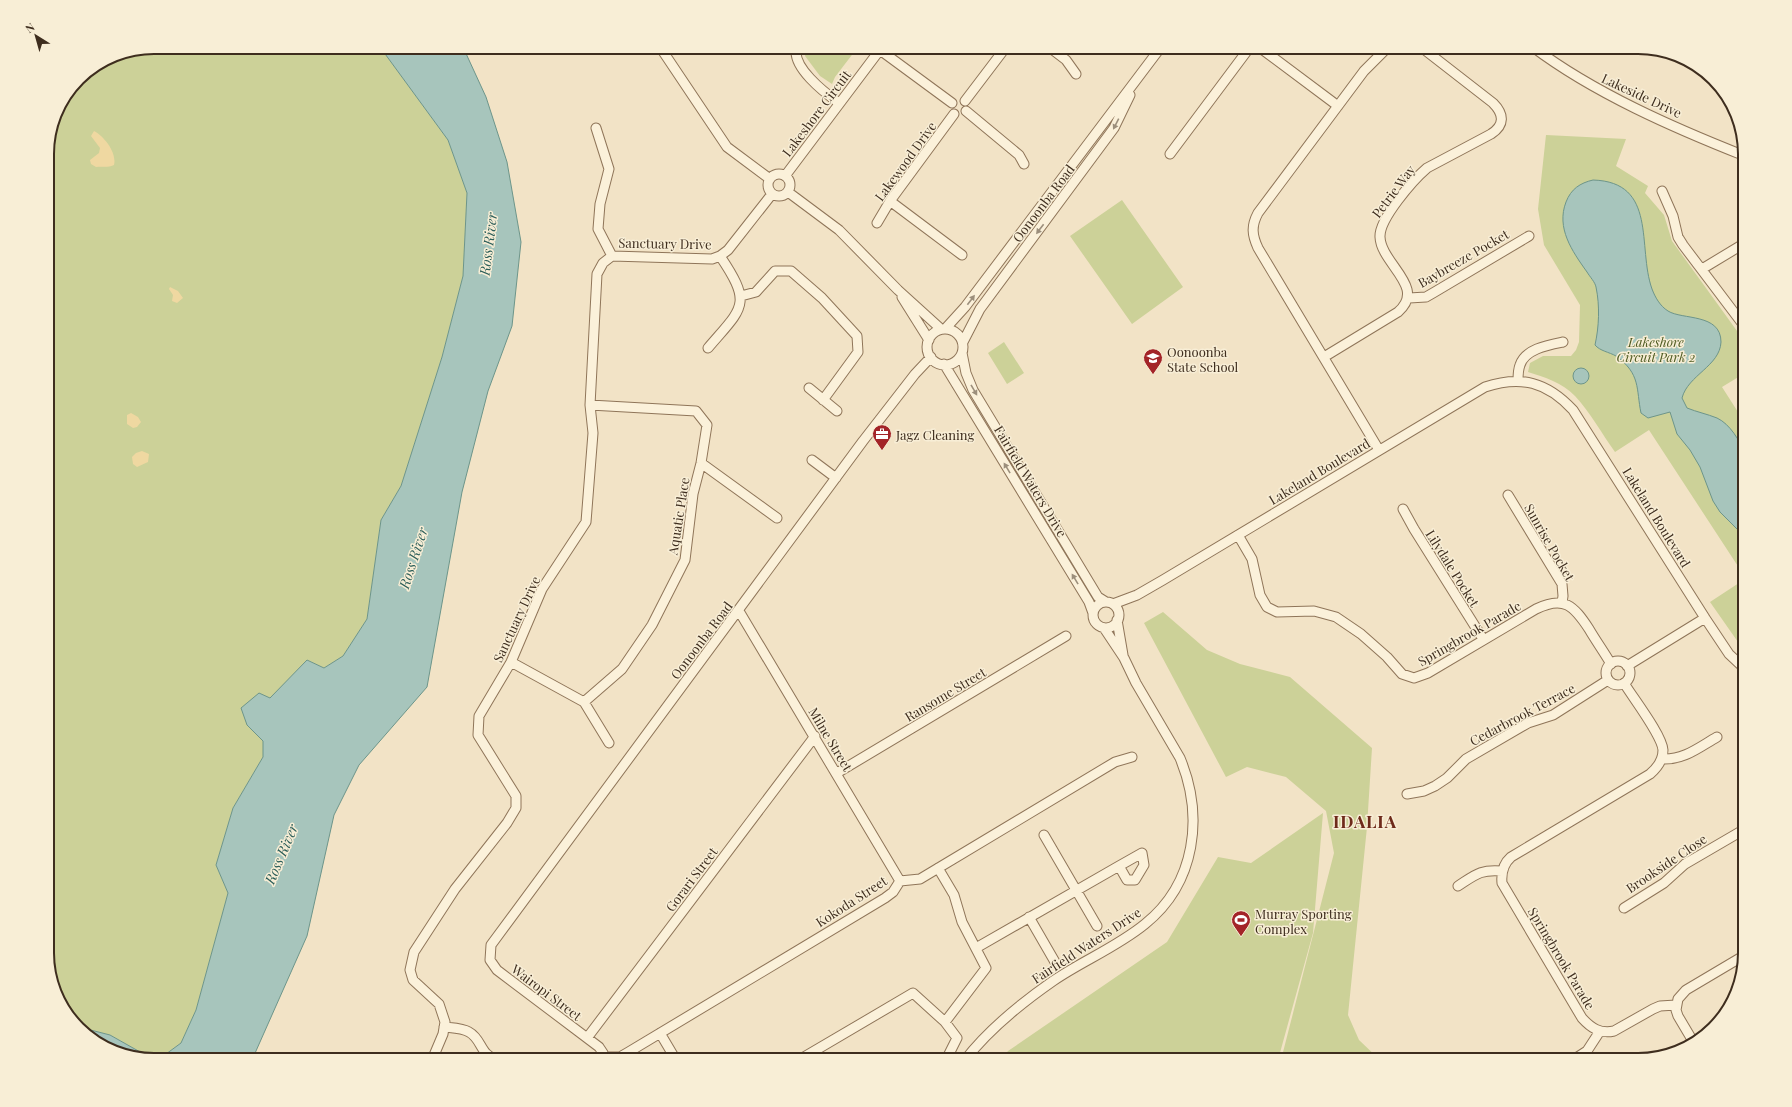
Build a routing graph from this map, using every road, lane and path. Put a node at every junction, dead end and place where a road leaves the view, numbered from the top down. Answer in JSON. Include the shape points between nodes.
{"nodes":[{"id":1,"x":665,"y":54,"type":"edge"},
{"id":2,"x":796,"y":54,"type":"edge"},
{"id":3,"x":877,"y":54,"type":"edge"},
{"id":4,"x":889,"y":54,"type":"edge"},
{"id":5,"x":1001,"y":54,"type":"edge"},
{"id":6,"x":1058,"y":54,"type":"edge"},
{"id":7,"x":1156,"y":54,"type":"edge"},
{"id":8,"x":1245,"y":54,"type":"edge"},
{"id":9,"x":1268,"y":54,"type":"edge"},
{"id":10,"x":1381,"y":54,"type":"edge"},
{"id":11,"x":1430,"y":54,"type":"edge"},
{"id":12,"x":1544,"y":54,"type":"edge"},
{"id":13,"x":1076,"y":74,"type":"dead end"},
{"id":14,"x":1140,"y":76,"type":"junction"},
{"id":15,"x":965,"y":101,"type":"junction"},
{"id":16,"x":840,"y":103,"type":"junction"},
{"id":17,"x":952,"y":103,"type":"junction"},
{"id":18,"x":1338,"y":106,"type":"junction"},
{"id":19,"x":966,"y":111,"type":"junction"},
{"id":20,"x":954,"y":114,"type":"junction"},
{"id":21,"x":596,"y":128,"type":"dead end"},
{"id":22,"x":1738,"y":153,"type":"edge"},
{"id":23,"x":1170,"y":154,"type":"dead end"},
{"id":24,"x":1024,"y":164,"type":"dead end"},
{"id":25,"x":785,"y":176,"type":"junction"},
{"id":26,"x":770,"y":179,"type":"junction"},
{"id":27,"x":1662,"y":191,"type":"dead end"},
{"id":28,"x":788,"y":192,"type":"junction"},
{"id":29,"x":772,"y":194,"type":"junction"},
{"id":30,"x":890,"y":201,"type":"junction"},
{"id":31,"x":877,"y":224,"type":"dead end"},
{"id":32,"x":1529,"y":236,"type":"dead end"},
{"id":33,"x":1738,"y":247,"type":"edge"},
{"id":34,"x":962,"y":255,"type":"dead end"},
{"id":35,"x":612,"y":256,"type":"junction"},
{"id":36,"x":720,"y":256,"type":"junction"},
{"id":37,"x":1702,"y":269,"type":"junction"},
{"id":38,"x":898,"y":290,"type":"junction"},
{"id":39,"x":741,"y":296,"type":"junction"},
{"id":40,"x":1408,"y":298,"type":"junction"},
{"id":41,"x":1738,"y":318,"type":"edge"},
{"id":42,"x":943,"y":329,"type":"junction"},
{"id":43,"x":929,"y":340,"type":"junction"},
{"id":44,"x":963,"y":342,"type":"junction"},
{"id":45,"x":1563,"y":342,"type":"dead end"},
{"id":46,"x":708,"y":348,"type":"dead end"},
{"id":47,"x":962,"y":353,"type":"junction"},
{"id":48,"x":931,"y":357,"type":"junction"},
{"id":49,"x":1324,"y":357,"type":"junction"},
{"id":50,"x":944,"y":364,"type":"junction"},
{"id":51,"x":1518,"y":381,"type":"junction"},
{"id":52,"x":809,"y":388,"type":"dead end"},
{"id":53,"x":823,"y":400,"type":"junction"},
{"id":54,"x":590,"y":405,"type":"junction"},
{"id":55,"x":837,"y":411,"type":"dead end"},
{"id":56,"x":1379,"y":450,"type":"junction"},
{"id":57,"x":812,"y":460,"type":"dead end"},
{"id":58,"x":701,"y":463,"type":"junction"},
{"id":59,"x":836,"y":478,"type":"junction"},
{"id":60,"x":1508,"y":495,"type":"dead end"},
{"id":61,"x":1403,"y":509,"type":"dead end"},
{"id":62,"x":777,"y":518,"type":"dead end"},
{"id":63,"x":1238,"y":535,"type":"junction"},
{"id":64,"x":1137,"y":595,"type":"junction"},
{"id":65,"x":1109,"y":603,"type":"junction"},
{"id":66,"x":1562,"y":603,"type":"junction"},
{"id":67,"x":739,"y":611,"type":"junction"},
{"id":68,"x":1093,"y":613,"type":"junction"},
{"id":69,"x":1118,"y":617,"type":"junction"},
{"id":70,"x":1705,"y":618,"type":"junction"},
{"id":71,"x":1104,"y":628,"type":"junction"},
{"id":72,"x":1066,"y":636,"type":"dead end"},
{"id":73,"x":1483,"y":639,"type":"junction"},
{"id":74,"x":1124,"y":658,"type":"junction"},
{"id":75,"x":511,"y":662,"type":"junction"},
{"id":76,"x":1738,"y":662,"type":"edge"},
{"id":77,"x":1611,"y":664,"type":"junction"},
{"id":78,"x":1627,"y":666,"type":"junction"},
{"id":79,"x":1608,"y":680,"type":"junction"},
{"id":80,"x":1624,"y":683,"type":"junction"},
{"id":81,"x":584,"y":702,"type":"junction"},
{"id":82,"x":815,"y":736,"type":"junction"},
{"id":83,"x":1716,"y":737,"type":"dead end"},
{"id":84,"x":609,"y":742,"type":"dead end"},
{"id":85,"x":1132,"y":757,"type":"dead end"},
{"id":86,"x":1662,"y":759,"type":"junction"},
{"id":87,"x":837,"y":774,"type":"junction"},
{"id":88,"x":1407,"y":794,"type":"dead end"},
{"id":89,"x":1738,"y":833,"type":"edge"},
{"id":90,"x":1044,"y":836,"type":"dead end"},
{"id":91,"x":1119,"y":866,"type":"dead end"},
{"id":92,"x":938,"y":868,"type":"junction"},
{"id":93,"x":1502,"y":871,"type":"junction"},
{"id":94,"x":900,"y":881,"type":"junction"},
{"id":95,"x":1458,"y":886,"type":"dead end"},
{"id":96,"x":1076,"y":891,"type":"junction"},
{"id":97,"x":1624,"y":908,"type":"dead end"},
{"id":98,"x":1030,"y":917,"type":"junction"},
{"id":99,"x":1097,"y":926,"type":"dead end"},
{"id":100,"x":494,"y":939,"type":"joint"},
{"id":101,"x":976,"y":948,"type":"junction"},
{"id":102,"x":1738,"y":959,"type":"edge"},
{"id":103,"x":1055,"y":962,"type":"dead end"},
{"id":104,"x":1676,"y":1005,"type":"junction"},
{"id":105,"x":945,"y":1022,"type":"junction"},
{"id":106,"x":444,"y":1027,"type":"junction"},
{"id":107,"x":1600,"y":1031,"type":"junction"},
{"id":108,"x":660,"y":1033,"type":"junction"},
{"id":109,"x":587,"y":1038,"type":"junction"},
{"id":110,"x":1691,"y":1038,"type":"edge"},
{"id":111,"x":436,"y":1053,"type":"edge"},
{"id":112,"x":485,"y":1053,"type":"edge"},
{"id":113,"x":602,"y":1053,"type":"edge"},
{"id":114,"x":627,"y":1053,"type":"edge"},
{"id":115,"x":672,"y":1053,"type":"edge"},
{"id":116,"x":811,"y":1053,"type":"edge"},
{"id":117,"x":950,"y":1053,"type":"edge"},
{"id":118,"x":971,"y":1053,"type":"edge"},
{"id":119,"x":1585,"y":1053,"type":"edge"}],
"edges":[{"from":1,"to":26,"type":"street","via":[[727,147]]},
{"from":2,"to":16,"type":"street","via":[[810,79]]},
{"from":3,"to":16,"type":"street","name":"Lakeshore Circuit"},
{"from":4,"to":17,"type":"street"},
{"from":5,"to":15,"type":"street"},
{"from":6,"to":13,"type":"street"},
{"from":7,"to":14,"type":"street","name":"Oonoonba Road"},
{"from":8,"to":23,"type":"street"},
{"from":9,"to":18,"type":"street"},
{"from":10,"to":18,"type":"street"},
{"from":11,"to":40,"type":"street","name":"Petrie Way","via":[[1493,103],[1501,112],[1502,121],[1498,130],[1427,168],[1384,220],[1380,233],[1381,245],[1405,285]]},
{"from":12,"to":22,"type":"street","name":"Lakeside Drive","via":[[1593,87]]},
{"from":42,"to":14,"type":"street","name":"Oonoonba Road","one_way":true,"via":[[965,307]]},
{"from":14,"to":44,"type":"street","name":"Oonoonba Road","one_way":true,"via":[[1114,128],[980,309]]},
{"from":15,"to":17,"type":"street","via":[[960,99]]},
{"from":15,"to":19,"type":"street"},
{"from":16,"to":25,"type":"street","name":"Lakeshore Circuit"},
{"from":17,"to":20,"type":"street","via":[[951,110]]},
{"from":18,"to":49,"type":"street","via":[[1258,213],[1252,226],[1252,234],[1258,248]]},
{"from":19,"to":20,"type":"street","via":[[959,116]]},
{"from":19,"to":24,"type":"street","via":[[1019,155]]},
{"from":20,"to":30,"type":"street","name":"Lakewood Drive"},
{"from":21,"to":35,"type":"street","via":[[609,169],[600,204],[598,229]]},
{"from":25,"to":26,"type":"street","via":[[779,174]]},
{"from":25,"to":28,"type":"street","via":[[790,185]]},
{"from":26,"to":29,"type":"street","via":[[768,185]]},
{"from":27,"to":37,"type":"street","via":[[1673,216],[1678,237]]},
{"from":28,"to":29,"type":"street","via":[[782,196]]},
{"from":28,"to":38,"type":"street","via":[[839,230]]},
{"from":29,"to":36,"type":"street","name":"Sanctuary Drive","via":[[728,250]]},
{"from":30,"to":31,"type":"street","name":"Lakewood Drive"},
{"from":30,"to":34,"type":"street"},
{"from":32,"to":40,"type":"street","name":"Baybreeze Pocket","via":[[1426,297]]},
{"from":33,"to":37,"type":"street"},
{"from":35,"to":36,"type":"street","name":"Sanctuary Drive","via":[[712,259]]},
{"from":35,"to":54,"type":"street","name":"Sanctuary Drive","via":[[603,262],[597,274]]},
{"from":36,"to":39,"type":"street","via":[[734,277]]},
{"from":37,"to":41,"type":"street"},
{"from":38,"to":42,"type":"street"},
{"from":38,"to":43,"type":"street"},
{"from":39,"to":46,"type":"street","via":[[738,312]]},
{"from":39,"to":53,"type":"street","via":[[756,292],[775,271],[791,271],[822,298],[857,336],[858,352]]},
{"from":40,"to":49,"type":"street","via":[[1407,303],[1398,312]]},
{"from":42,"to":43,"type":"street","via":[[932,335]]},
{"from":42,"to":44,"type":"street","via":[[956,332]]},
{"from":43,"to":48,"type":"street"},
{"from":44,"to":47,"type":"street"},
{"from":45,"to":51,"type":"street","via":[[1547,345],[1525,357],[1519,366]]},
{"from":47,"to":50,"type":"street","via":[[955,362]]},
{"from":47,"to":65,"type":"street","name":"Fairfield Waters Drive","one_way":true,"via":[[969,382],[977,396],[1098,597]]},
{"from":48,"to":50,"type":"street"},
{"from":48,"to":59,"type":"street","name":"Oonoonba Road","via":[[915,374]]},
{"from":49,"to":56,"type":"street"},
{"from":68,"to":50,"type":"street","name":"Fairfield Waters Drive","one_way":true,"via":[[1089,602]]},
{"from":51,"to":56,"type":"street","name":"Lakeland Boulevard","via":[[1498,382],[1485,387]]},
{"from":51,"to":70,"type":"street","name":"Lakeland Boulevard","via":[[1547,388],[1573,410]]},
{"from":52,"to":53,"type":"street"},
{"from":53,"to":55,"type":"street"},
{"from":54,"to":58,"type":"street","name":"Aquatic Place","via":[[696,411],[707,425]]},
{"from":54,"to":75,"type":"street","name":"Sanctuary Drive","via":[[593,433],[586,522],[542,589]]},
{"from":56,"to":63,"type":"street","name":"Lakeland Boulevard"},
{"from":57,"to":59,"type":"street"},
{"from":58,"to":62,"type":"street"},
{"from":58,"to":81,"type":"street","name":"Aquatic Place","via":[[692,494],[684,560],[652,625],[622,669]]},
{"from":59,"to":67,"type":"street","name":"Oonoonba Road"},
{"from":60,"to":66,"type":"street","name":"Sunrise Pocket","via":[[1562,584]]},
{"from":61,"to":73,"type":"street","name":"Lilydale Pocket"},
{"from":63,"to":64,"type":"street","name":"Lakeland Boulevard"},
{"from":63,"to":73,"type":"street","name":"Springbrook Parade","via":[[1252,559],[1260,595],[1267,606],[1277,612],[1314,611],[1336,617],[1361,634],[1407,677],[1424,675]]},
{"from":64,"to":65,"type":"street","name":"Lakeland Boulevard"},
{"from":64,"to":69,"type":"street","name":"Lakeland Boulevard"},
{"from":65,"to":68,"type":"street","via":[[1096,606]]},
{"from":65,"to":69,"type":"street"},
{"from":66,"to":73,"type":"street","name":"Springbrook Parade","via":[[1545,604]]},
{"from":66,"to":77,"type":"street","via":[[1578,613]]},
{"from":67,"to":82,"type":"street","name":"Milne Street"},
{"from":67,"to":100,"type":"street","name":"Oonoonba Road"},
{"from":68,"to":71,"type":"street","via":[[1094,621]]},
{"from":69,"to":71,"type":"street","via":[[1112,626]]},
{"from":69,"to":74,"type":"street","name":"Fairfield Waters Drive"},
{"from":70,"to":76,"type":"street","name":"Lakeland Boulevard","via":[[1729,654]]},
{"from":70,"to":78,"type":"street"},
{"from":71,"to":74,"type":"street","name":"Fairfield Waters Drive"},
{"from":72,"to":87,"type":"street","name":"Ransome Street"},
{"from":74,"to":118,"type":"street","name":"Fairfield Waters Drive","via":[[1180,758],[1190,787],[1194,828],[1192,847],[1186,864],[1170,898],[1146,924],[1022,1003]]},
{"from":75,"to":81,"type":"street"},
{"from":75,"to":106,"type":"street","name":"Sanctuary Drive","via":[[479,716],[478,735],[516,796],[516,808],[455,889],[414,952],[410,970],[412,980],[439,1004],[445,1022]]},
{"from":77,"to":78,"type":"street","via":[[1621,662]]},
{"from":77,"to":79,"type":"street","via":[[1607,669]]},
{"from":78,"to":80,"type":"street","via":[[1628,677]]},
{"from":79,"to":80,"type":"street","via":[[1614,684]]},
{"from":79,"to":88,"type":"street","name":"Cedarbrook Terrace","via":[[1553,715],[1528,723],[1466,759],[1435,786]]},
{"from":80,"to":86,"type":"street","via":[[1659,738]]},
{"from":81,"to":84,"type":"street"},
{"from":82,"to":87,"type":"street","name":"Milne Street"},
{"from":82,"to":109,"type":"street","name":"Gorari Street"},
{"from":83,"to":86,"type":"street","via":[[1682,757]]},
{"from":85,"to":92,"type":"street","name":"Kokoda Street","via":[[1115,762]]},
{"from":86,"to":93,"type":"street","via":[[1650,774],[1511,857]]},
{"from":87,"to":94,"type":"street","name":"Milne Street"},
{"from":89,"to":97,"type":"street","name":"Brookside Close","via":[[1685,864],[1664,883]]},
{"from":90,"to":96,"type":"street"},
{"from":91,"to":96,"type":"street"},
{"from":92,"to":94,"type":"street","name":"Kokoda Street","via":[[916,880]]},
{"from":92,"to":101,"type":"street","via":[[954,895],[962,922]]},
{"from":93,"to":95,"type":"street","via":[[1487,870]]},
{"from":93,"to":107,"type":"street","name":"Springbrook Parade","via":[[1505,889],[1582,1018]]},
{"from":94,"to":108,"type":"street","name":"Kokoda Street","via":[[893,892],[885,898]]},
{"from":96,"to":98,"type":"street"},
{"from":96,"to":99,"type":"street"},
{"from":98,"to":101,"type":"street"},
{"from":98,"to":103,"type":"street"},
{"from":100,"to":109,"type":"street","name":"Wairopi Street","via":[[490,960],[497,970]]},
{"from":101,"to":105,"type":"street","via":[[986,968]]},
{"from":102,"to":104,"type":"street","via":[[1686,990]]},
{"from":104,"to":107,"type":"street","via":[[1660,1006],[1614,1031]]},
{"from":104,"to":110,"type":"street","via":[[1678,1016]]},
{"from":105,"to":116,"type":"street","via":[[913,993]]},
{"from":105,"to":117,"type":"street","via":[[957,1038]]},
{"from":106,"to":111,"type":"street","name":"Sanctuary Drive"},
{"from":106,"to":112,"type":"street","via":[[470,1032]]},
{"from":107,"to":119,"type":"street"},
{"from":108,"to":114,"type":"street","name":"Kokoda Street"},
{"from":108,"to":115,"type":"street"},
{"from":109,"to":113,"type":"street","name":"Wairopi Street","via":[[599,1047]]}]}
